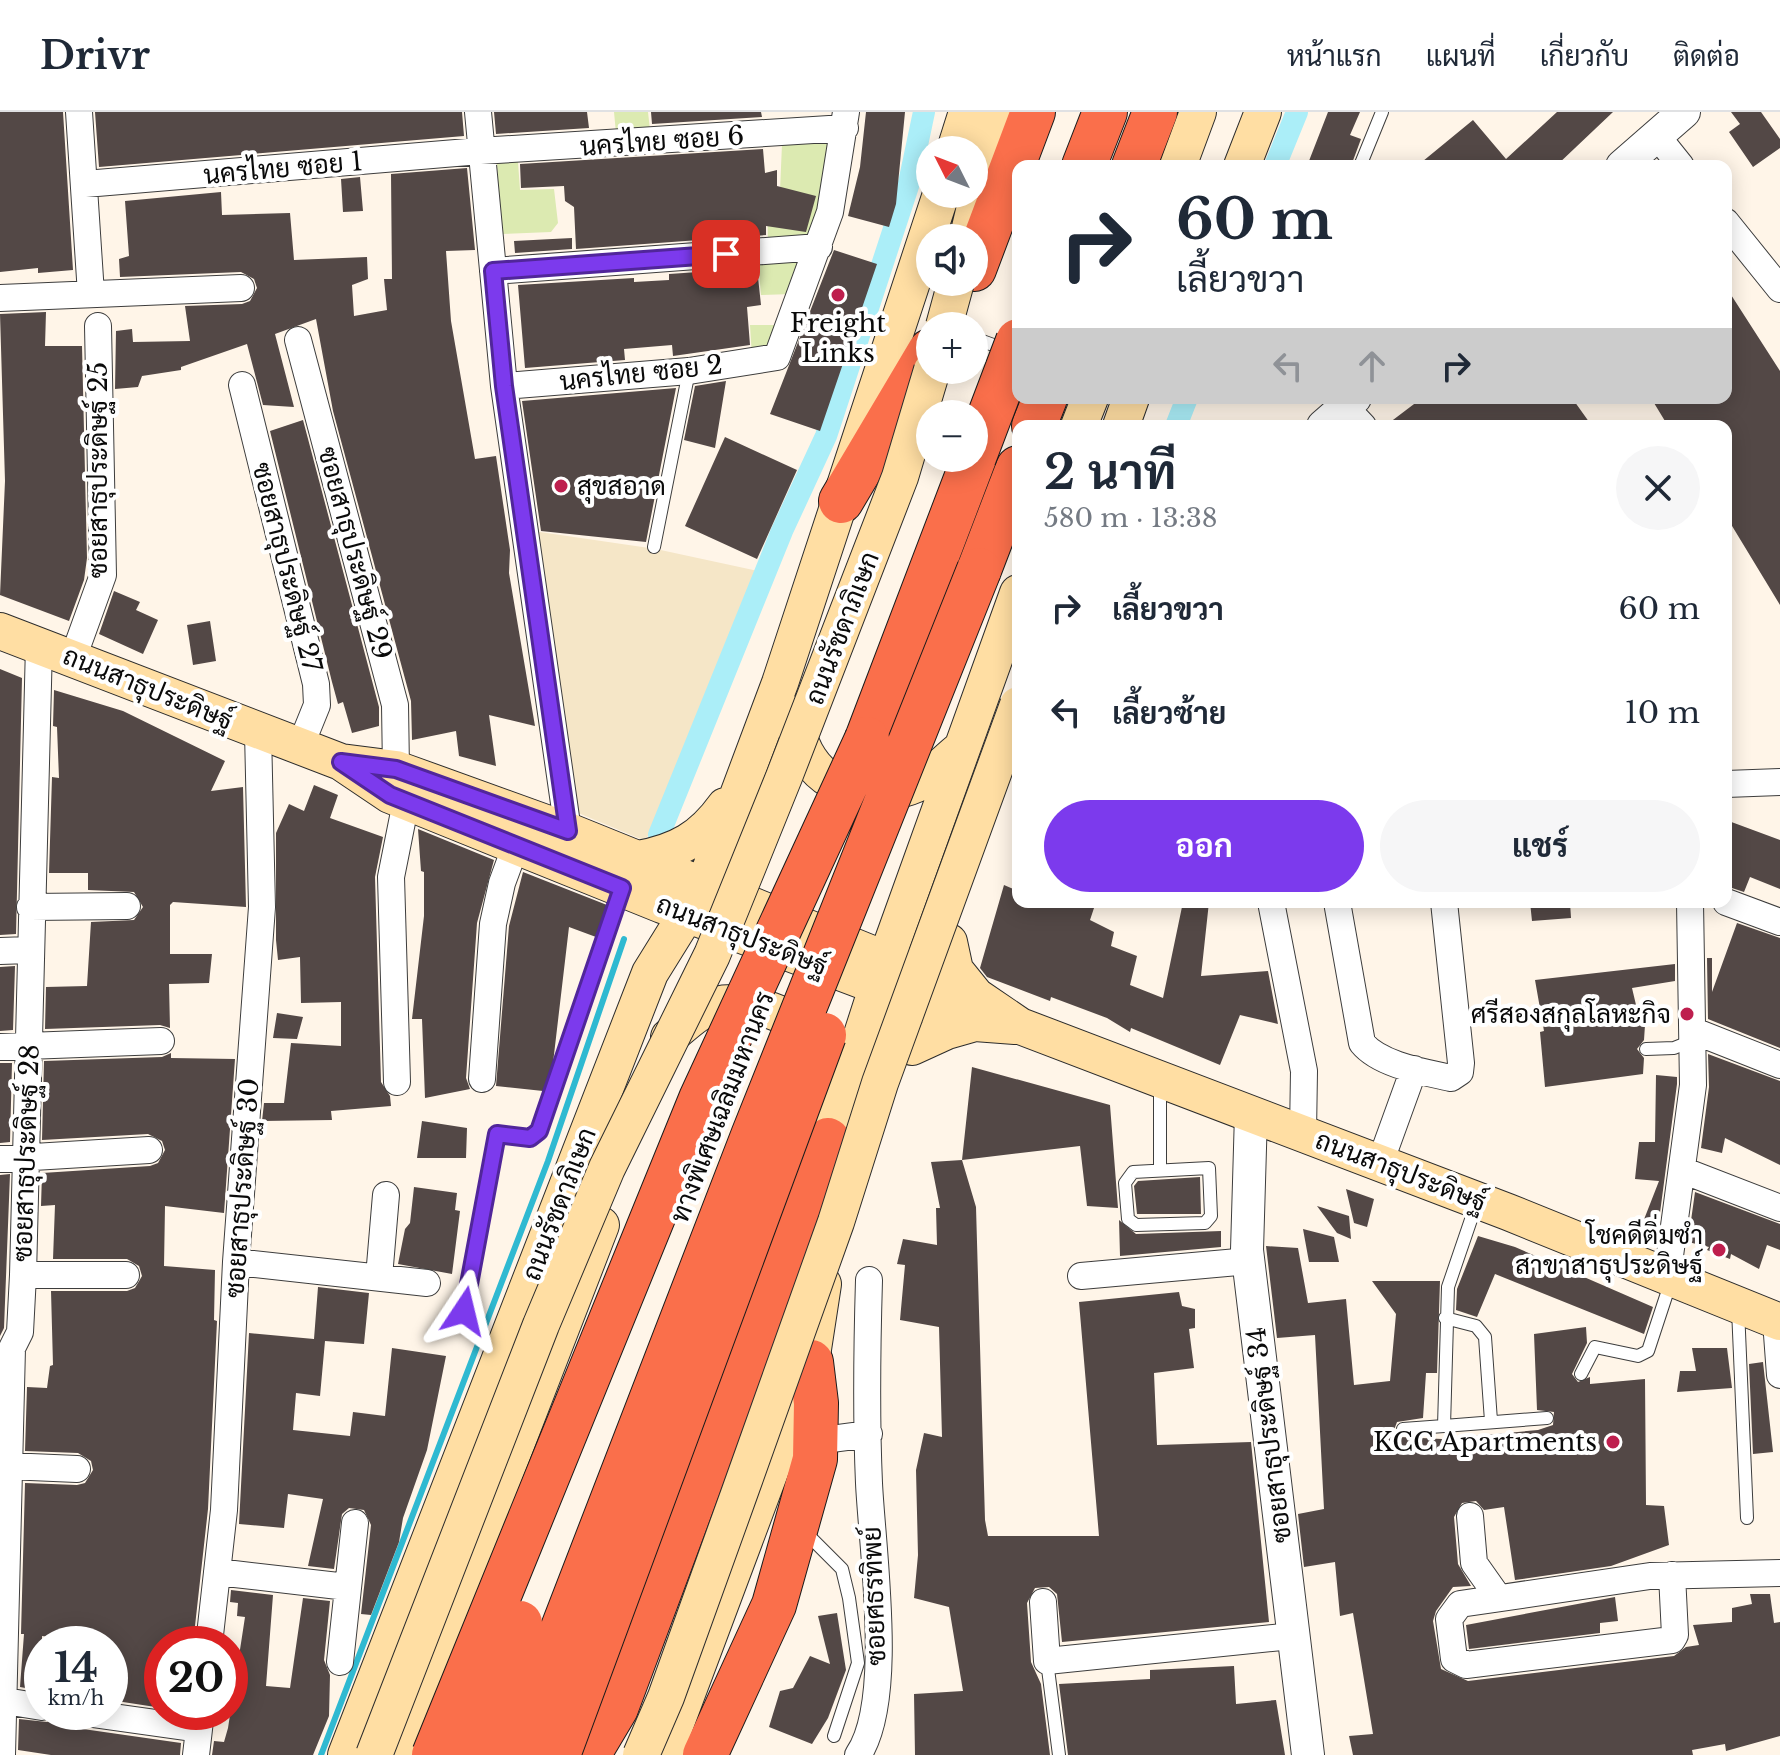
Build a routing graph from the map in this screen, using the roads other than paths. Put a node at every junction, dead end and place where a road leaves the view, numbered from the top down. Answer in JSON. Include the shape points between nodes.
{"nodes":[{"id":1,"x":79,"y":112,"type":"edge"},
{"id":2,"x":478,"y":112,"type":"edge"},
{"id":3,"x":967,"y":112,"type":"edge"},
{"id":4,"x":998,"y":112,"type":"edge"},
{"id":5,"x":1033,"y":112,"type":"edge"},
{"id":6,"x":1105,"y":112,"type":"edge"},
{"id":7,"x":1155,"y":112,"type":"edge"},
{"id":8,"x":1198,"y":112,"type":"edge"},
{"id":9,"x":1238,"y":112,"type":"edge"},
{"id":10,"x":1263,"y":112,"type":"edge"},
{"id":11,"x":1382,"y":112,"type":"edge"},
{"id":12,"x":1684,"y":112,"type":"edge"},
{"id":13,"x":846,"y":120,"type":"edge"},
{"id":14,"x":959,"y":136,"type":"edge"},
{"id":15,"x":1657,"y":136,"type":"junction"},
{"id":16,"x":480,"y":151,"type":"junction"},
{"id":17,"x":1015,"y":160,"type":"edge"},
{"id":18,"x":1086,"y":160,"type":"edge"},
{"id":19,"x":1136,"y":160,"type":"edge"},
{"id":20,"x":1180,"y":160,"type":"edge"},
{"id":21,"x":1220,"y":160,"type":"edge"},
{"id":22,"x":1244,"y":160,"type":"edge"},
{"id":23,"x":1362,"y":160,"type":"edge"},
{"id":24,"x":1629,"y":160,"type":"edge"},
{"id":25,"x":1676,"y":160,"type":"edge"},
{"id":26,"x":1012,"y":168,"type":"edge"},
{"id":27,"x":85,"y":184,"type":"junction"},
{"id":28,"x":936,"y":208,"type":"edge"},
{"id":29,"x":971,"y":224,"type":"edge"},
{"id":30,"x":1732,"y":229,"type":"edge"},
{"id":31,"x":988,"y":232,"type":"edge"},
{"id":32,"x":819,"y":247,"type":"junction"},
{"id":33,"x":493,"y":271,"type":"junction"},
{"id":34,"x":241,"y":288,"type":"dead end"},
{"id":35,"x":1780,"y":289,"type":"edge"},
{"id":36,"x":91,"y":294,"type":"junction"},
{"id":37,"x":0,"y":298,"type":"edge"},
{"id":38,"x":98,"y":326,"type":"dead end"},
{"id":39,"x":298,"y":340,"type":"dead end"},
{"id":40,"x":988,"y":343,"type":"edge"},
{"id":41,"x":1012,"y":351,"type":"edge"},
{"id":42,"x":1012,"y":357,"type":"edge"},
{"id":43,"x":689,"y":371,"type":"junction"},
{"id":44,"x":916,"y":375,"type":"edge"},
{"id":45,"x":928,"y":384,"type":"edge"},
{"id":46,"x":242,"y":385,"type":"dead end"},
{"id":47,"x":504,"y":386,"type":"junction"},
{"id":48,"x":988,"y":421,"type":"edge"},
{"id":49,"x":969,"y":472,"type":"edge"},
{"id":50,"x":1012,"y":484,"type":"edge"},
{"id":51,"x":841,"y":501,"type":"junction"},
{"id":52,"x":654,"y":547,"type":"dead end"},
{"id":53,"x":979,"y":570,"type":"junction"},
{"id":54,"x":1012,"y":610,"type":"edge"},
{"id":55,"x":0,"y":631,"type":"edge"},
{"id":56,"x":39,"y":645,"type":"junction"},
{"id":57,"x":73,"y":658,"type":"junction"},
{"id":58,"x":780,"y":683,"type":"junction"},
{"id":59,"x":1012,"y":721,"type":"edge"},
{"id":60,"x":258,"y":732,"type":"junction"},
{"id":61,"x":867,"y":739,"type":"junction"},
{"id":62,"x":300,"y":747,"type":"junction"},
{"id":63,"x":962,"y":748,"type":"junction"},
{"id":64,"x":1012,"y":772,"type":"edge"},
{"id":65,"x":741,"y":782,"type":"junction"},
{"id":66,"x":1780,"y":782,"type":"edge"},
{"id":67,"x":1732,"y":784,"type":"edge"},
{"id":68,"x":401,"y":785,"type":"junction"},
{"id":69,"x":568,"y":831,"type":"junction"},
{"id":70,"x":516,"y":845,"type":"junction"},
{"id":71,"x":631,"y":880,"type":"junction"},
{"id":72,"x":1732,"y":904,"type":"edge"},
{"id":73,"x":127,"y":906,"type":"dead end"},
{"id":74,"x":30,"y":907,"type":"junction"},
{"id":75,"x":699,"y":907,"type":"junction"},
{"id":76,"x":1272,"y":908,"type":"edge"},
{"id":77,"x":1338,"y":908,"type":"edge"},
{"id":78,"x":1445,"y":908,"type":"edge"},
{"id":79,"x":1690,"y":908,"type":"edge"},
{"id":80,"x":1780,"y":922,"type":"edge"},
{"id":81,"x":949,"y":942,"type":"junction"},
{"id":82,"x":29,"y":950,"type":"junction"},
{"id":83,"x":0,"y":951,"type":"edge"},
{"id":84,"x":650,"y":973,"type":"junction"},
{"id":85,"x":882,"y":973,"type":"junction"},
{"id":86,"x":930,"y":992,"type":"junction"},
{"id":87,"x":976,"y":1009,"type":"junction"},
{"id":88,"x":1694,"y":1036,"type":"junction"},
{"id":89,"x":669,"y":1037,"type":"junction"},
{"id":90,"x":161,"y":1041,"type":"dead end"},
{"id":91,"x":29,"y":1045,"type":"junction"},
{"id":92,"x":0,"y":1047,"type":"edge"},
{"id":93,"x":912,"y":1047,"type":"junction"},
{"id":94,"x":1646,"y":1049,"type":"dead end"},
{"id":95,"x":1780,"y":1065,"type":"edge"},
{"id":96,"x":1414,"y":1069,"type":"junction"},
{"id":97,"x":482,"y":1079,"type":"dead end"},
{"id":98,"x":1160,"y":1079,"type":"junction"},
{"id":99,"x":397,"y":1082,"type":"dead end"},
{"id":100,"x":844,"y":1092,"type":"junction"},
{"id":101,"x":1251,"y":1114,"type":"junction"},
{"id":102,"x":1303,"y":1133,"type":"junction"},
{"id":103,"x":828,"y":1140,"type":"junction"},
{"id":104,"x":149,"y":1150,"type":"dead end"},
{"id":105,"x":12,"y":1159,"type":"edge"},
{"id":106,"x":1380,"y":1163,"type":"junction"},
{"id":107,"x":1160,"y":1169,"type":"junction"},
{"id":108,"x":1682,"y":1170,"type":"junction"},
{"id":109,"x":386,"y":1195,"type":"dead end"},
{"id":110,"x":1477,"y":1201,"type":"junction"},
{"id":111,"x":1780,"y":1208,"type":"edge"},
{"id":112,"x":552,"y":1219,"type":"junction"},
{"id":113,"x":1249,"y":1261,"type":"junction"},
{"id":114,"x":236,"y":1262,"type":"junction"},
{"id":115,"x":23,"y":1275,"type":"junction"},
{"id":116,"x":126,"y":1275,"type":"dead end"},
{"id":117,"x":1081,"y":1276,"type":"dead end"},
{"id":118,"x":379,"y":1277,"type":"junction"},
{"id":119,"x":1669,"y":1279,"type":"junction"},
{"id":120,"x":869,"y":1280,"type":"dead end"},
{"id":121,"x":427,"y":1283,"type":"dead end"},
{"id":122,"x":822,"y":1295,"type":"junction"},
{"id":123,"x":1738,"y":1306,"type":"junction"},
{"id":124,"x":464,"y":1311,"type":"dead end"},
{"id":125,"x":1445,"y":1318,"type":"junction"},
{"id":126,"x":1778,"y":1321,"type":"edge"},
{"id":127,"x":6,"y":1348,"type":"edge"},
{"id":128,"x":553,"y":1351,"type":"junction"},
{"id":129,"x":811,"y":1362,"type":"junction"},
{"id":130,"x":1581,"y":1374,"type":"dead end"},
{"id":131,"x":1780,"y":1375,"type":"edge"},
{"id":132,"x":1547,"y":1418,"type":"dead end"},
{"id":133,"x":1491,"y":1421,"type":"junction"},
{"id":134,"x":1444,"y":1426,"type":"junction"},
{"id":135,"x":1403,"y":1429,"type":"dead end"},
{"id":136,"x":869,"y":1434,"type":"junction"},
{"id":137,"x":816,"y":1441,"type":"junction"},
{"id":138,"x":7,"y":1466,"type":"junction"},
{"id":139,"x":77,"y":1469,"type":"dead end"},
{"id":140,"x":1470,"y":1516,"type":"dead end"},
{"id":141,"x":1747,"y":1518,"type":"dead end"},
{"id":142,"x":355,"y":1523,"type":"dead end"},
{"id":143,"x":797,"y":1524,"type":"junction"},
{"id":144,"x":217,"y":1572,"type":"junction"},
{"id":145,"x":1780,"y":1573,"type":"edge"},
{"id":146,"x":1672,"y":1575,"type":"junction"},
{"id":147,"x":347,"y":1587,"type":"junction"},
{"id":148,"x":1498,"y":1597,"type":"junction"},
{"id":149,"x":1043,"y":1602,"type":"dead end"},
{"id":150,"x":211,"y":1626,"type":"edge"},
{"id":151,"x":1292,"y":1636,"type":"junction"},
{"id":152,"x":1047,"y":1661,"type":"junction"},
{"id":153,"x":340,"y":1662,"type":"dead end"},
{"id":154,"x":5,"y":1701,"type":"junction"},
{"id":155,"x":24,"y":1704,"type":"edge"},
{"id":156,"x":128,"y":1720,"type":"edge"},
{"id":157,"x":199,"y":1732,"type":"edge"},
{"id":158,"x":834,"y":1736,"type":"dead end"},
{"id":159,"x":2,"y":1755,"type":"edge"},
{"id":160,"x":346,"y":1755,"type":"edge"},
{"id":161,"x":374,"y":1755,"type":"edge"},
{"id":162,"x":396,"y":1755,"type":"edge"},
{"id":163,"x":434,"y":1755,"type":"edge"},
{"id":164,"x":470,"y":1755,"type":"edge"},
{"id":165,"x":514,"y":1755,"type":"edge"},
{"id":166,"x":558,"y":1755,"type":"edge"},
{"id":167,"x":588,"y":1755,"type":"edge"},
{"id":168,"x":641,"y":1755,"type":"edge"},
{"id":169,"x":664,"y":1755,"type":"edge"},
{"id":170,"x":705,"y":1755,"type":"edge"},
{"id":171,"x":858,"y":1755,"type":"edge"},
{"id":172,"x":1059,"y":1755,"type":"edge"},
{"id":173,"x":1308,"y":1755,"type":"edge"}],
"edges":[{"from":1,"to":27,"type":"street"},
{"from":2,"to":16,"type":"street"},
{"from":3,"to":14,"type":"main road"},
{"from":4,"to":29,"type":"main road"},
{"from":5,"to":17,"type":"highway"},
{"from":6,"to":18,"type":"highway"},
{"from":7,"to":19,"type":"highway"},
{"from":8,"to":20,"type":"main road"},
{"from":9,"to":21,"type":"main road"},
{"from":10,"to":22,"type":"main road"},
{"from":11,"to":23,"type":"lane"},
{"from":12,"to":15,"type":"street"},
{"from":13,"to":16,"type":"street","name":"นครไทย ซอย 6"},
{"from":13,"to":32,"type":"street"},
{"from":15,"to":24,"type":"street"},
{"from":15,"to":25,"type":"street"},
{"from":16,"to":27,"type":"street","name":"นครไทย ซอย 1"},
{"from":16,"to":33,"type":"street"},
{"from":26,"to":31,"type":"highway"},
{"from":27,"to":36,"type":"street"},
{"from":28,"to":51,"type":"main road","name":"ถนนรัชดาภิเษก"},
{"from":30,"to":35,"type":"street"},
{"from":32,"to":33,"type":"street"},
{"from":32,"to":43,"type":"street","name":"นครไทย ซอย 2","via":[[777,357]]},
{"from":33,"to":47,"type":"street"},
{"from":34,"to":36,"type":"street"},
{"from":36,"to":37,"type":"street"},
{"from":38,"to":57,"type":"street","name":"ซอยสาธุประดิษฐ์ 25","via":[[103,575]]},
{"from":39,"to":68,"type":"street","name":"ซอยสาธุประดิษฐ์ 29","via":[[395,705]]},
{"from":40,"to":41,"type":"lane"},
{"from":42,"to":48,"type":"highway","name":"ทางพิเศษเฉลิมมหานคร","bridge":true},
{"from":43,"to":47,"type":"street","name":"นครไทย ซอย 2"},
{"from":43,"to":52,"type":"lane"},
{"from":44,"to":51,"type":"highway"},
{"from":45,"to":161,"type":"main road","name":"ถนนรัชดาภิเษก","bridge":true,"via":[[900,477],[712,955],[607,1168]]},
{"from":46,"to":62,"type":"street","name":"ซอยสาธุประดิษฐ์ 27","via":[[316,684],[317,705]]},
{"from":47,"to":69,"type":"street"},
{"from":49,"to":61,"type":"highway","name":"ทางพิเศษเฉลิมมหานคร"},
{"from":50,"to":53,"type":"highway","name":"ทางพิเศษเฉลิมมหานคร"},
{"from":51,"to":58,"type":"main road","name":"ถนนรัชดาภิเษก"},
{"from":53,"to":165,"type":"highway","name":"ทางพิเศษเฉลิมมหานคร","bridge":true},
{"from":53,"to":166,"type":"highway","bridge":true,"via":[[899,827]]},
{"from":54,"to":63,"type":"main road"},
{"from":55,"to":56,"type":"main road","name":"ถนนสาธุประดิษฐ์"},
{"from":56,"to":57,"type":"main road","name":"ถนนสาธุประดิษฐ์"},
{"from":56,"to":74,"type":"street","name":"ซอยสาธุประดิษฐ์ 28"},
{"from":57,"to":60,"type":"main road","name":"ถนนสาธุประดิษฐ์"},
{"from":58,"to":63,"type":"main road","via":[[811,762],[847,788],[898,790],[922,781]]},
{"from":58,"to":65,"type":"main road","name":"ถนนรัชดาภิเษก"},
{"from":59,"to":168,"type":"main road","bridge":true,"via":[[880,1083],[733,1512]]},
{"from":60,"to":62,"type":"main road","name":"ถนนสาธุประดิษฐ์"},
{"from":60,"to":114,"type":"street","name":"ซอยสาธุประดิษฐ์ 30","via":[[262,907]]},
{"from":61,"to":163,"type":"highway","bridge":true,"via":[[701,1099]]},
{"from":61,"to":164,"type":"highway","name":"ทางพิเศษเฉลิมมหานคร","bridge":true},
{"from":62,"to":68,"type":"main road","name":"ถนนสาธุประดิษฐ์","via":[[341,762],[370,784]]},
{"from":63,"to":85,"type":"main road"},
{"from":64,"to":81,"type":"main road"},
{"from":65,"to":71,"type":"main road","via":[[710,827]]},
{"from":65,"to":75,"type":"main road","name":"ถนนรัชดาภิเษก"},
{"from":66,"to":67,"type":"street"},
{"from":68,"to":69,"type":"main road","name":"ถนนสาธุประดิษฐ์"},
{"from":68,"to":70,"type":"main road","name":"ถนนสาธุประดิษฐ์"},
{"from":68,"to":99,"type":"street","name":"ซอยสาธุประดิษฐ์ 29","via":[[391,877]]},
{"from":69,"to":71,"type":"main road","name":"ถนนสาธุประดิษฐ์"},
{"from":70,"to":71,"type":"main road","name":"ถนนสาธุประดิษฐ์"},
{"from":70,"to":97,"type":"street","via":[[494,914]]},
{"from":71,"to":75,"type":"main road","name":"ถนนสาธุประดิษฐ์"},
{"from":71,"to":84,"type":"main road","via":[[649,925]]},
{"from":71,"to":124,"type":"lane","via":[[539,1131],[530,1138],[497,1134]]},
{"from":72,"to":80,"type":"street"},
{"from":73,"to":74,"type":"street"},
{"from":74,"to":82,"type":"street","name":"ซอยสาธุประดิษฐ์ 28"},
{"from":75,"to":84,"type":"main road","name":"ถนนรัชดาภิเษก"},
{"from":75,"to":85,"type":"main road","name":"ถนนสาธุประดิษฐ์"},
{"from":75,"to":89,"type":"main road","name":"ถนนรัชดาภิเษก"},
{"from":76,"to":102,"type":"street","via":[[1304,1071]]},
{"from":77,"to":96,"type":"street","via":[[1362,1043],[1368,1051]]},
{"from":78,"to":96,"type":"street","via":[[1460,1072],[1451,1078]]},
{"from":79,"to":88,"type":"street"},
{"from":81,"to":86,"type":"main road"},
{"from":81,"to":87,"type":"main road","via":[[955,970]]},
{"from":82,"to":83,"type":"street"},
{"from":82,"to":91,"type":"street","name":"ซอยสาธุประดิษฐ์ 28"},
{"from":84,"to":112,"type":"main road","name":"ถนนรัชดาภิเษก"},
{"from":85,"to":86,"type":"main road","name":"ถนนสาธุประดิษฐ์"},
{"from":85,"to":100,"type":"main road"},
{"from":86,"to":87,"type":"main road","name":"ถนนสาธุประดิษฐ์"},
{"from":86,"to":93,"type":"main road"},
{"from":87,"to":93,"type":"main road","via":[[947,1031]]},
{"from":87,"to":98,"type":"main road","name":"ถนนสาธุประดิษฐ์"},
{"from":88,"to":94,"type":"lane","via":[[1674,1048]]},
{"from":88,"to":95,"type":"street"},
{"from":88,"to":108,"type":"street"},
{"from":89,"to":100,"type":"main road","via":[[714,1006],[752,1006],[798,1023],[829,1049]]},
{"from":89,"to":128,"type":"main road","name":"ถนนรัชดาภิเษก"},
{"from":90,"to":91,"type":"street"},
{"from":91,"to":92,"type":"street"},
{"from":91,"to":105,"type":"street","name":"ซอยสาธุประดิษฐ์ 28"},
{"from":93,"to":122,"type":"main road"},
{"from":96,"to":106,"type":"street"},
{"from":98,"to":101,"type":"main road","name":"ถนนสาธุประดิษฐ์"},
{"from":98,"to":107,"type":"lane"},
{"from":100,"to":103,"type":"main road"},
{"from":101,"to":102,"type":"main road","name":"ถนนสาธุประดิษฐ์"},
{"from":101,"to":113,"type":"street","name":"ซอยสาธุประดิษฐ์ 34"},
{"from":102,"to":106,"type":"main road","name":"ถนนสาธุประดิษฐ์"},
{"from":103,"to":122,"type":"main road"},
{"from":103,"to":167,"type":"highway","via":[[616,1708]]},
{"from":104,"to":105,"type":"street"},
{"from":105,"to":115,"type":"street","name":"ซอยสาธุประดิษฐ์ 28"},
{"from":106,"to":110,"type":"main road","name":"ถนนสาธุประดิษฐ์"},
{"from":107,"to":107,"type":"lane","via":[[1209,1168],[1209,1220],[1131,1224],[1128,1176]]},
{"from":108,"to":111,"type":"street"},
{"from":108,"to":119,"type":"street"},
{"from":109,"to":118,"type":"street"},
{"from":110,"to":119,"type":"main road","name":"ถนนสาธุประดิษฐ์"},
{"from":110,"to":125,"type":"lane","via":[[1448,1287]]},
{"from":112,"to":128,"type":"main road"},
{"from":112,"to":160,"type":"main road","name":"ถนนรัชดาภิเษก"},
{"from":113,"to":117,"type":"street"},
{"from":113,"to":151,"type":"street","name":"ซอยสาธุประดิษฐ์ 34"},
{"from":114,"to":118,"type":"street"},
{"from":114,"to":144,"type":"street","name":"ซอยสาธุประดิษฐ์ 30"},
{"from":115,"to":116,"type":"street"},
{"from":115,"to":127,"type":"street","name":"ซอยสาธุประดิษฐ์ 28","via":[[20,1332]]},
{"from":118,"to":121,"type":"street"},
{"from":119,"to":123,"type":"main road","name":"ถนนสาธุประดิษฐ์"},
{"from":119,"to":130,"type":"lane","via":[[1648,1351],[1638,1356],[1595,1347]]},
{"from":120,"to":136,"type":"street","name":"ซอยศธรทิพย์"},
{"from":122,"to":129,"type":"main road"},
{"from":123,"to":126,"type":"main road","name":"ถนนสาธุประดิษฐ์"},
{"from":123,"to":141,"type":"lane"},
{"from":125,"to":133,"type":"lane","via":[[1476,1326],[1485,1337]]},
{"from":125,"to":134,"type":"lane"},
{"from":126,"to":131,"type":"street"},
{"from":127,"to":138,"type":"street","name":"ซอยสาธุประดิษฐ์ 28"},
{"from":128,"to":162,"type":"main road","name":"ถนนรัชดาภิเษก"},
{"from":129,"to":137,"type":"highway"},
{"from":129,"to":169,"type":"main road"},
{"from":132,"to":133,"type":"lane"},
{"from":133,"to":134,"type":"lane"},
{"from":134,"to":135,"type":"lane"},
{"from":136,"to":137,"type":"street"},
{"from":136,"to":171,"type":"street","name":"ซอยศธรทิพย์","via":[[877,1684],[871,1728]]},
{"from":137,"to":143,"type":"highway"},
{"from":138,"to":139,"type":"street"},
{"from":138,"to":154,"type":"street","name":"ซอยสาธุประดิษฐ์ 28"},
{"from":140,"to":148,"type":"street","via":[[1474,1563]]},
{"from":142,"to":147,"type":"street"},
{"from":143,"to":158,"type":"lane","via":[[842,1569],[849,1598],[858,1663]]},
{"from":143,"to":170,"type":"highway","via":[[774,1605]]},
{"from":144,"to":147,"type":"street"},
{"from":144,"to":150,"type":"street","name":"ซอยสาธุประดิษฐ์ 30"},
{"from":145,"to":146,"type":"street"},
{"from":146,"to":148,"type":"street"},
{"from":146,"to":148,"type":"street","via":[[1672,1640],[1459,1663],[1452,1645],[1452,1611],[1460,1604]]},
{"from":147,"to":153,"type":"street"},
{"from":149,"to":152,"type":"street"},
{"from":151,"to":152,"type":"street"},
{"from":151,"to":173,"type":"street","name":"ซอยสาธุประดิษฐ์ 34"},
{"from":152,"to":172,"type":"lane"},
{"from":154,"to":155,"type":"street"},
{"from":154,"to":159,"type":"street","name":"ซอยสาธุประดิษฐ์ 28"},
{"from":156,"to":157,"type":"street"}]}
